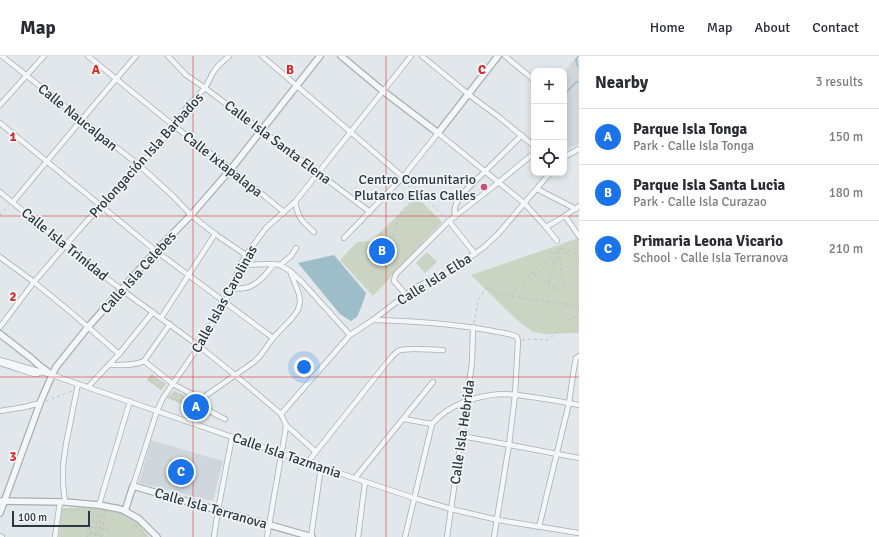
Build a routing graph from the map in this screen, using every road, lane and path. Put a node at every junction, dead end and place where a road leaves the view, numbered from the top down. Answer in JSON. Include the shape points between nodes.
{"nodes":[{"id":1,"x":2,"y":56,"type":"edge"},
{"id":2,"x":44,"y":56,"type":"edge"},
{"id":3,"x":88,"y":56,"type":"edge"},
{"id":4,"x":136,"y":56,"type":"edge"},
{"id":5,"x":168,"y":56,"type":"edge"},
{"id":6,"x":229,"y":56,"type":"edge"},
{"id":7,"x":262,"y":56,"type":"edge"},
{"id":8,"x":320,"y":56,"type":"edge"},
{"id":9,"x":341,"y":56,"type":"edge"},
{"id":10,"x":411,"y":56,"type":"edge"},
{"id":11,"x":422,"y":56,"type":"edge"},
{"id":12,"x":498,"y":56,"type":"edge"},
{"id":13,"x":505,"y":56,"type":"edge"},
{"id":14,"x":26,"y":75,"type":"junction"},
{"id":15,"x":531,"y":78,"type":"edge"},
{"id":16,"x":116,"y":79,"type":"junction"},
{"id":17,"x":297,"y":85,"type":"junction"},
{"id":18,"x":205,"y":88,"type":"junction"},
{"id":19,"x":383,"y":91,"type":"junction"},
{"id":20,"x":468,"y":94,"type":"junction"},
{"id":21,"x":0,"y":105,"type":"edge"},
{"id":22,"x":81,"y":120,"type":"junction"},
{"id":23,"x":0,"y":123,"type":"edge"},
{"id":24,"x":174,"y":126,"type":"junction"},
{"id":25,"x":261,"y":130,"type":"junction"},
{"id":26,"x":351,"y":132,"type":"junction"},
{"id":27,"x":438,"y":133,"type":"junction"},
{"id":28,"x":522,"y":135,"type":"junction"},
{"id":29,"x":531,"y":143,"type":"edge"},
{"id":30,"x":579,"y":149,"type":"edge"},
{"id":31,"x":531,"y":155,"type":"edge"},
{"id":32,"x":567,"y":155,"type":"edge"},
{"id":33,"x":48,"y":161,"type":"junction"},
{"id":34,"x":140,"y":166,"type":"junction"},
{"id":35,"x":231,"y":169,"type":"junction"},
{"id":36,"x":485,"y":171,"type":"junction"},
{"id":37,"x":318,"y":172,"type":"junction"},
{"id":38,"x":548,"y":176,"type":"edge"},
{"id":39,"x":403,"y":177,"type":"junction"},
{"id":40,"x":499,"y":182,"type":"junction"},
{"id":41,"x":537,"y":189,"type":"junction"},
{"id":42,"x":0,"y":192,"type":"edge"},
{"id":43,"x":13,"y":202,"type":"junction"},
{"id":44,"x":295,"y":202,"type":"junction"},
{"id":45,"x":524,"y":203,"type":"junction"},
{"id":46,"x":101,"y":205,"type":"junction"},
{"id":47,"x":577,"y":207,"type":"edge"},
{"id":48,"x":284,"y":212,"type":"junction"},
{"id":49,"x":370,"y":212,"type":"junction"},
{"id":50,"x":191,"y":214,"type":"junction"},
{"id":51,"x":0,"y":215,"type":"edge"},
{"id":52,"x":565,"y":216,"type":"junction"},
{"id":53,"x":455,"y":217,"type":"junction"},
{"id":54,"x":449,"y":221,"type":"junction"},
{"id":55,"x":546,"y":227,"type":"junction"},
{"id":56,"x":314,"y":232,"type":"dead end"},
{"id":57,"x":215,"y":234,"type":"junction"},
{"id":58,"x":579,"y":236,"type":"edge"},
{"id":59,"x":344,"y":238,"type":"dead end"},
{"id":60,"x":557,"y":241,"type":"dead end"},
{"id":61,"x":65,"y":246,"type":"junction"},
{"id":62,"x":296,"y":248,"type":"dead end"},
{"id":63,"x":559,"y":248,"type":"junction"},
{"id":64,"x":156,"y":251,"type":"junction"},
{"id":65,"x":475,"y":254,"type":"junction"},
{"id":66,"x":579,"y":254,"type":"edge"},
{"id":67,"x":246,"y":255,"type":"junction"},
{"id":68,"x":0,"y":257,"type":"edge"},
{"id":69,"x":367,"y":261,"type":"dead end"},
{"id":70,"x":579,"y":262,"type":"edge"},
{"id":71,"x":274,"y":264,"type":"junction"},
{"id":72,"x":240,"y":265,"type":"junction"},
{"id":73,"x":280,"y":265,"type":"junction"},
{"id":74,"x":290,"y":271,"type":"junction"},
{"id":75,"x":533,"y":273,"type":"junction"},
{"id":76,"x":188,"y":275,"type":"junction"},
{"id":77,"x":34,"y":282,"type":"junction"},
{"id":78,"x":548,"y":284,"type":"junction"},
{"id":79,"x":232,"y":288,"type":"junction"},
{"id":80,"x":122,"y":290,"type":"junction"},
{"id":81,"x":406,"y":295,"type":"junction"},
{"id":82,"x":512,"y":296,"type":"junction"},
{"id":83,"x":225,"y":302,"type":"junction"},
{"id":84,"x":579,"y":306,"type":"edge"},
{"id":85,"x":153,"y":312,"type":"junction"},
{"id":86,"x":579,"y":315,"type":"edge"},
{"id":87,"x":161,"y":318,"type":"junction"},
{"id":88,"x":373,"y":320,"type":"junction"},
{"id":89,"x":170,"y":324,"type":"junction"},
{"id":90,"x":0,"y":327,"type":"edge"},
{"id":91,"x":88,"y":327,"type":"junction"},
{"id":92,"x":473,"y":327,"type":"junction"},
{"id":93,"x":0,"y":334,"type":"edge"},
{"id":94,"x":350,"y":335,"type":"junction"},
{"id":95,"x":273,"y":338,"type":"junction"},
{"id":96,"x":517,"y":339,"type":"junction"},
{"id":97,"x":199,"y":346,"type":"junction"},
{"id":98,"x":443,"y":350,"type":"dead end"},
{"id":99,"x":119,"y":354,"type":"junction"},
{"id":100,"x":579,"y":356,"type":"edge"},
{"id":101,"x":0,"y":360,"type":"edge"},
{"id":102,"x":144,"y":361,"type":"junction"},
{"id":103,"x":0,"y":364,"type":"edge"},
{"id":104,"x":109,"y":365,"type":"junction"},
{"id":105,"x":42,"y":372,"type":"junction"},
{"id":106,"x":52,"y":375,"type":"junction"},
{"id":107,"x":235,"y":375,"type":"junction"},
{"id":108,"x":433,"y":382,"type":"dead end"},
{"id":109,"x":78,"y":384,"type":"junction"},
{"id":110,"x":173,"y":384,"type":"junction"},
{"id":111,"x":88,"y":387,"type":"junction"},
{"id":112,"x":77,"y":389,"type":"junction"},
{"id":113,"x":160,"y":389,"type":"joint"},
{"id":114,"x":515,"y":394,"type":"junction"},
{"id":115,"x":201,"y":399,"type":"junction"},
{"id":116,"x":130,"y":401,"type":"junction"},
{"id":117,"x":467,"y":401,"type":"junction"},
{"id":118,"x":40,"y":403,"type":"junction"},
{"id":119,"x":569,"y":403,"type":"junction"},
{"id":120,"x":579,"y":405,"type":"edge"},
{"id":121,"x":0,"y":411,"type":"edge"},
{"id":122,"x":157,"y":411,"type":"junction"},
{"id":123,"x":203,"y":412,"type":"joint"},
{"id":124,"x":281,"y":414,"type":"junction"},
{"id":125,"x":225,"y":419,"type":"dead end"},
{"id":126,"x":404,"y":419,"type":"junction"},
{"id":127,"x":432,"y":424,"type":"junction"},
{"id":128,"x":286,"y":425,"type":"junction"},
{"id":129,"x":462,"y":436,"type":"junction"},
{"id":130,"x":232,"y":437,"type":"junction"},
{"id":131,"x":509,"y":444,"type":"junction"},
{"id":132,"x":316,"y":452,"type":"junction"},
{"id":133,"x":282,"y":454,"type":"junction"},
{"id":134,"x":557,"y":454,"type":"junction"},
{"id":135,"x":579,"y":458,"type":"edge"},
{"id":136,"x":308,"y":463,"type":"junction"},
{"id":137,"x":321,"y":467,"type":"junction"},
{"id":138,"x":355,"y":478,"type":"junction"},
{"id":139,"x":365,"y":482,"type":"junction"},
{"id":140,"x":133,"y":486,"type":"junction"},
{"id":141,"x":414,"y":498,"type":"junction"},
{"id":142,"x":2,"y":500,"type":"edge"},
{"id":143,"x":63,"y":502,"type":"junction"},
{"id":144,"x":451,"y":509,"type":"junction"},
{"id":145,"x":64,"y":510,"type":"dead end"},
{"id":146,"x":218,"y":510,"type":"junction"},
{"id":147,"x":125,"y":511,"type":"junction"},
{"id":148,"x":91,"y":512,"type":"junction"},
{"id":149,"x":0,"y":513,"type":"edge"},
{"id":150,"x":104,"y":516,"type":"junction"},
{"id":151,"x":90,"y":518,"type":"junction"},
{"id":152,"x":98,"y":519,"type":"junction"},
{"id":153,"x":498,"y":520,"type":"junction"},
{"id":154,"x":89,"y":522,"type":"junction"},
{"id":155,"x":93,"y":522,"type":"junction"},
{"id":156,"x":103,"y":522,"type":"junction"},
{"id":157,"x":100,"y":523,"type":"junction"},
{"id":158,"x":134,"y":523,"type":"dead end"},
{"id":159,"x":269,"y":524,"type":"junction"},
{"id":160,"x":89,"y":525,"type":"junction"},
{"id":161,"x":102,"y":525,"type":"junction"},
{"id":162,"x":539,"y":527,"type":"junction"},
{"id":163,"x":102,"y":528,"type":"junction"},
{"id":164,"x":88,"y":529,"type":"junction"},
{"id":165,"x":110,"y":530,"type":"dead end"},
{"id":166,"x":102,"y":532,"type":"junction"},
{"id":167,"x":578,"y":533,"type":"edge"},
{"id":168,"x":88,"y":534,"type":"junction"},
{"id":169,"x":101,"y":536,"type":"edge"},
{"id":170,"x":55,"y":537,"type":"edge"},
{"id":171,"x":87,"y":537,"type":"edge"},
{"id":172,"x":146,"y":537,"type":"edge"},
{"id":173,"x":157,"y":537,"type":"edge"},
{"id":174,"x":214,"y":537,"type":"edge"},
{"id":175,"x":267,"y":537,"type":"edge"},
{"id":176,"x":312,"y":537,"type":"edge"},
{"id":177,"x":358,"y":537,"type":"edge"},
{"id":178,"x":405,"y":537,"type":"edge"},
{"id":179,"x":447,"y":537,"type":"edge"},
{"id":180,"x":494,"y":537,"type":"edge"}],
"edges":[{"from":1,"to":14,"type":"street","name":"Calle Naucalpan"},
{"from":2,"to":14,"type":"street"},
{"from":3,"to":16,"type":"street","name":"Calle Ixtapalapa"},
{"from":4,"to":16,"type":"street"},
{"from":5,"to":18,"type":"street","name":"Calle Isla Santa Elena","via":[[186,75]]},
{"from":6,"to":18,"type":"street","name":"Prolongación Isla Barbados","via":[[214,71]]},
{"from":7,"to":17,"type":"street"},
{"from":8,"to":17,"type":"street","name":"Calle Isla Celebes"},
{"from":9,"to":19,"type":"street"},
{"from":10,"to":19,"type":"street","name":"Calle Islas Carolinas"},
{"from":11,"to":20,"type":"street"},
{"from":12,"to":20,"type":"street"},
{"from":13,"to":15,"type":"street"},
{"from":14,"to":21,"type":"street"},
{"from":14,"to":22,"type":"street","name":"Calle Naucalpan"},
{"from":16,"to":22,"type":"street"},
{"from":16,"to":24,"type":"street","name":"Calle Ixtapalapa"},
{"from":17,"to":25,"type":"street","name":"Calle Isla Celebes"},
{"from":17,"to":26,"type":"street"},
{"from":18,"to":24,"type":"street","name":"Prolongación Isla Barbados"},
{"from":18,"to":25,"type":"street","name":"Calle Isla Santa Elena"},
{"from":19,"to":26,"type":"street","name":"Calle Islas Carolinas"},
{"from":19,"to":27,"type":"street"},
{"from":20,"to":27,"type":"street"},
{"from":20,"to":28,"type":"street"},
{"from":22,"to":33,"type":"street"},
{"from":22,"to":34,"type":"street","name":"Calle Naucalpan"},
{"from":23,"to":33,"type":"street"},
{"from":24,"to":34,"type":"street","name":"Prolongación Isla Barbados"},
{"from":24,"to":35,"type":"street","name":"Calle Ixtapalapa"},
{"from":25,"to":35,"type":"street","name":"Calle Isla Celebes"},
{"from":25,"to":37,"type":"street","name":"Calle Isla Santa Elena"},
{"from":26,"to":37,"type":"street","name":"Calle Islas Carolinas"},
{"from":26,"to":39,"type":"street"},
{"from":27,"to":36,"type":"street"},
{"from":27,"to":39,"type":"street"},
{"from":28,"to":29,"type":"street"},
{"from":28,"to":36,"type":"street"},
{"from":30,"to":32,"type":"street"},
{"from":31,"to":40,"type":"street"},
{"from":33,"to":43,"type":"street"},
{"from":33,"to":46,"type":"street"},
{"from":34,"to":46,"type":"street","name":"Prolongación Isla Barbados"},
{"from":34,"to":50,"type":"street","name":"Calle Naucalpan"},
{"from":35,"to":48,"type":"street","name":"Calle Ixtapalapa"},
{"from":35,"to":50,"type":"street","name":"Calle Isla Celebes"},
{"from":36,"to":40,"type":"street"},
{"from":36,"to":53,"type":"street","via":[[458,200],[454,208]]},
{"from":37,"to":44,"type":"street","name":"Calle Islas Carolinas"},
{"from":37,"to":49,"type":"street","name":"Calle Isla Santa Elena"},
{"from":38,"to":41,"type":"street","name":"Calle Isla Elba"},
{"from":39,"to":49,"type":"street"},
{"from":39,"to":54,"type":"path"},
{"from":39,"to":69,"type":"path","via":[[410,188],[410,202],[398,216],[395,232]]},
{"from":40,"to":45,"type":"street"},
{"from":40,"to":53,"type":"street"},
{"from":41,"to":45,"type":"street","name":"Calle Isla Elba"},
{"from":41,"to":47,"type":"street"},
{"from":42,"to":43,"type":"street","name":"Calle Isla Trinidad"},
{"from":43,"to":51,"type":"path"},
{"from":43,"to":61,"type":"street","name":"Calle Isla Trinidad"},
{"from":44,"to":48,"type":"street","name":"Calle Islas Carolinas"},
{"from":44,"to":56,"type":"street","via":[[300,219]]},
{"from":45,"to":55,"type":"street"},
{"from":45,"to":65,"type":"street","name":"Calle Isla Elba","via":[[495,237]]},
{"from":46,"to":61,"type":"street","name":"Prolongación Isla Barbados"},
{"from":46,"to":64,"type":"street"},
{"from":47,"to":52,"type":"street"},
{"from":48,"to":67,"type":"street","name":"Calle Islas Carolinas","via":[[266,228]]},
{"from":49,"to":59,"type":"street"},
{"from":50,"to":57,"type":"street","name":"Calle Naucalpan"},
{"from":50,"to":64,"type":"street","name":"Calle Isla Celebes"},
{"from":52,"to":55,"type":"street"},
{"from":52,"to":58,"type":"street"},
{"from":53,"to":54,"type":"street"},
{"from":54,"to":65,"type":"street"},
{"from":54,"to":81,"type":"street","via":[[395,276],[394,281]]},
{"from":55,"to":60,"type":"street"},
{"from":57,"to":67,"type":"street","name":"Calle Naucalpan"},
{"from":57,"to":76,"type":"street"},
{"from":61,"to":77,"type":"street","name":"Prolongación Isla Barbados"},
{"from":61,"to":80,"type":"street","name":"Calle Isla Trinidad"},
{"from":62,"to":73,"type":"street"},
{"from":63,"to":66,"type":"path"},
{"from":63,"to":70,"type":"path"},
{"from":63,"to":75,"type":"path"},
{"from":63,"to":78,"type":"path"},
{"from":63,"to":78,"type":"path","via":[[564,288],[559,290]]},
{"from":64,"to":76,"type":"street"},
{"from":64,"to":80,"type":"street","name":"Calle Isla Celebes"},
{"from":65,"to":81,"type":"street","name":"Calle Isla Elba","via":[[442,276],[416,287]]},
{"from":67,"to":72,"type":"street","name":"Calle Islas Carolinas"},
{"from":68,"to":77,"type":"street"},
{"from":71,"to":72,"type":"street"},
{"from":71,"to":73,"type":"street"},
{"from":71,"to":79,"type":"street","via":[[256,283],[246,288]]},
{"from":72,"to":79,"type":"street","name":"Calle Islas Carolinas"},
{"from":73,"to":74,"type":"street"},
{"from":74,"to":94,"type":"street"},
{"from":74,"to":95,"type":"street","via":[[300,294],[298,310]]},
{"from":75,"to":78,"type":"path"},
{"from":75,"to":82,"type":"path","via":[[517,286]]},
{"from":76,"to":83,"type":"street"},
{"from":76,"to":87,"type":"street"},
{"from":77,"to":90,"type":"street","name":"Prolongación Isla Barbados"},
{"from":77,"to":91,"type":"street"},
{"from":79,"to":83,"type":"street","name":"Calle Islas Carolinas"},
{"from":80,"to":85,"type":"street","name":"Calle Isla Trinidad"},
{"from":80,"to":91,"type":"street","name":"Calle Isla Celebes"},
{"from":81,"to":88,"type":"street","name":"Calle Isla Elba"},
{"from":82,"to":84,"type":"path"},
{"from":82,"to":92,"type":"path","via":[[497,293],[487,287],[478,300]]},
{"from":83,"to":95,"type":"street"},
{"from":83,"to":97,"type":"street","name":"Calle Islas Carolinas"},
{"from":85,"to":87,"type":"street","name":"Calle Isla Trinidad"},
{"from":85,"to":99,"type":"street"},
{"from":86,"to":96,"type":"path","via":[[569,320],[547,340]]},
{"from":87,"to":89,"type":"street","name":"Calle Isla Trinidad"},
{"from":88,"to":92,"type":"street"},
{"from":88,"to":94,"type":"street","name":"Calle Isla Elba"},
{"from":89,"to":97,"type":"street","name":"Calle Isla Trinidad"},
{"from":89,"to":102,"type":"street"},
{"from":91,"to":99,"type":"street"},
{"from":91,"to":106,"type":"street","name":"Calle Isla Celebes"},
{"from":92,"to":96,"type":"street","via":[[510,334]]},
{"from":92,"to":117,"type":"street","name":"Calle Isla Hebrida"},
{"from":93,"to":106,"type":"street"},
{"from":94,"to":124,"type":"street","name":"Calle Isla Elba"},
{"from":95,"to":107,"type":"street","via":[[254,362]]},
{"from":96,"to":114,"type":"street"},
{"from":97,"to":107,"type":"street","name":"Calle Isla Trinidad"},
{"from":97,"to":110,"type":"street","name":"Calle Islas Carolinas"},
{"from":98,"to":132,"type":"street","via":[[409,349],[397,352]]},
{"from":99,"to":104,"type":"street"},
{"from":100,"to":119,"type":"street","via":[[576,358]]},
{"from":101,"to":105,"type":"street","name":"Calle Isla Tazmania"},
{"from":102,"to":104,"type":"street"},
{"from":102,"to":110,"type":"street"},
{"from":103,"to":105,"type":"street","via":[[34,374]]},
{"from":104,"to":111,"type":"street"},
{"from":105,"to":106,"type":"street","name":"Calle Isla Tazmania"},
{"from":106,"to":109,"type":"street","name":"Calle Isla Tazmania"},
{"from":106,"to":118,"type":"street","name":"Calle Isla Celebes"},
{"from":107,"to":115,"type":"street"},
{"from":107,"to":124,"type":"street","name":"Calle Isla Trinidad"},
{"from":108,"to":126,"type":"street"},
{"from":109,"to":111,"type":"street","name":"Calle Isla Tazmania"},
{"from":109,"to":112,"type":"street"},
{"from":110,"to":115,"type":"street"},
{"from":110,"to":122,"type":"street","name":"Calle Islas Carolinas"},
{"from":111,"to":116,"type":"street","name":"Calle Isla Tazmania"},
{"from":112,"to":118,"type":"path"},
{"from":112,"to":143,"type":"street","via":[[63,466]]},
{"from":113,"to":113,"type":"path","via":[[164,385],[152,375],[149,380]]},
{"from":114,"to":117,"type":"street","via":[[487,396]]},
{"from":114,"to":119,"type":"street"},
{"from":114,"to":131,"type":"street"},
{"from":115,"to":125,"type":"street","via":[[209,411]]},
{"from":116,"to":122,"type":"street","name":"Calle Isla Tazmania"},
{"from":116,"to":152,"type":"street"},
{"from":117,"to":127,"type":"street","via":[[439,416]]},
{"from":117,"to":129,"type":"street","name":"Calle Isla Hebrida"},
{"from":118,"to":121,"type":"street"},
{"from":118,"to":142,"type":"street","name":"Calle Isla Celebes"},
{"from":119,"to":120,"type":"street"},
{"from":119,"to":134,"type":"street"},
{"from":122,"to":130,"type":"street","name":"Calle Isla Tazmania"},
{"from":122,"to":140,"type":"street","name":"Calle Islas Carolinas"},
{"from":123,"to":123,"type":"path","via":[[196,409],[170,397],[174,393],[200,402]]},
{"from":124,"to":128,"type":"street"},
{"from":126,"to":127,"type":"street"},
{"from":126,"to":138,"type":"street"},
{"from":127,"to":141,"type":"street"},
{"from":128,"to":132,"type":"street"},
{"from":128,"to":133,"type":"street"},
{"from":129,"to":131,"type":"street"},
{"from":129,"to":144,"type":"street","name":"Calle Isla Hebrida"},
{"from":130,"to":133,"type":"street","name":"Calle Isla Tazmania"},
{"from":130,"to":146,"type":"street"},
{"from":131,"to":134,"type":"street"},
{"from":131,"to":153,"type":"street"},
{"from":132,"to":136,"type":"street"},
{"from":133,"to":136,"type":"street","name":"Calle Isla Tazmania"},
{"from":133,"to":159,"type":"street"},
{"from":134,"to":135,"type":"street"},
{"from":134,"to":162,"type":"street"},
{"from":136,"to":137,"type":"street","name":"Calle Isla Tazmania"},
{"from":137,"to":138,"type":"street","name":"Calle Isla Tazmania"},
{"from":137,"to":176,"type":"street"},
{"from":138,"to":139,"type":"street","name":"Calle Isla Tazmania"},
{"from":139,"to":141,"type":"street","name":"Calle Isla Tazmania"},
{"from":139,"to":177,"type":"street"},
{"from":140,"to":146,"type":"street","name":"Calle Isla Terranova"},
{"from":140,"to":147,"type":"street","name":"Calle Islas Carolinas"},
{"from":141,"to":144,"type":"street","name":"Calle Isla Tazmania"},
{"from":141,"to":178,"type":"street"},
{"from":142,"to":143,"type":"street"},
{"from":142,"to":149,"type":"street","name":"Calle Isla Celebes"},
{"from":143,"to":152,"type":"street"},
{"from":143,"to":170,"type":"street"},
{"from":144,"to":153,"type":"street","name":"Calle Isla Tazmania"},
{"from":144,"to":179,"type":"street","name":"Calle Isla Hebrida"},
{"from":145,"to":148,"type":"path"},
{"from":146,"to":159,"type":"street","name":"Calle Isla Terranova"},
{"from":146,"to":174,"type":"street"},
{"from":147,"to":152,"type":"street"},
{"from":147,"to":173,"type":"street","via":[[139,519]]},
{"from":148,"to":151,"type":"path"},
{"from":148,"to":155,"type":"path"},
{"from":148,"to":155,"type":"path"},
{"from":150,"to":152,"type":"path"},
{"from":150,"to":156,"type":"path"},
{"from":150,"to":157,"type":"path"},
{"from":150,"to":157,"type":"path"},
{"from":151,"to":154,"type":"path"},
{"from":151,"to":155,"type":"path"},
{"from":152,"to":155,"type":"path"},
{"from":152,"to":155,"type":"path"},
{"from":152,"to":155,"type":"path"},
{"from":152,"to":155,"type":"path"},
{"from":152,"to":155,"type":"path"},
{"from":152,"to":155,"type":"path"},
{"from":152,"to":157,"type":"path"},
{"from":152,"to":157,"type":"path"},
{"from":152,"to":157,"type":"path"},
{"from":152,"to":157,"type":"path"},
{"from":152,"to":157,"type":"path"},
{"from":152,"to":157,"type":"path"},
{"from":152,"to":157,"type":"path"},
{"from":153,"to":162,"type":"street","name":"Calle Isla Tazmania"},
{"from":153,"to":180,"type":"street"},
{"from":154,"to":155,"type":"path"},
{"from":154,"to":160,"type":"path"},
{"from":155,"to":160,"type":"path"},
{"from":155,"to":164,"type":"path"},
{"from":155,"to":168,"type":"path"},
{"from":156,"to":157,"type":"path"},
{"from":156,"to":161,"type":"path"},
{"from":157,"to":161,"type":"path"},
{"from":157,"to":163,"type":"path"},
{"from":157,"to":166,"type":"path"},
{"from":157,"to":169,"type":"path"},
{"from":158,"to":172,"type":"path"},
{"from":159,"to":175,"type":"street"},
{"from":159,"to":176,"type":"street","name":"Calle Isla Terranova"},
{"from":160,"to":164,"type":"path"},
{"from":161,"to":163,"type":"path"},
{"from":162,"to":167,"type":"street","name":"Calle Isla Tazmania"},
{"from":163,"to":165,"type":"path"},
{"from":163,"to":166,"type":"path"},
{"from":164,"to":168,"type":"path"},
{"from":166,"to":169,"type":"path"},
{"from":168,"to":171,"type":"path"}]}
